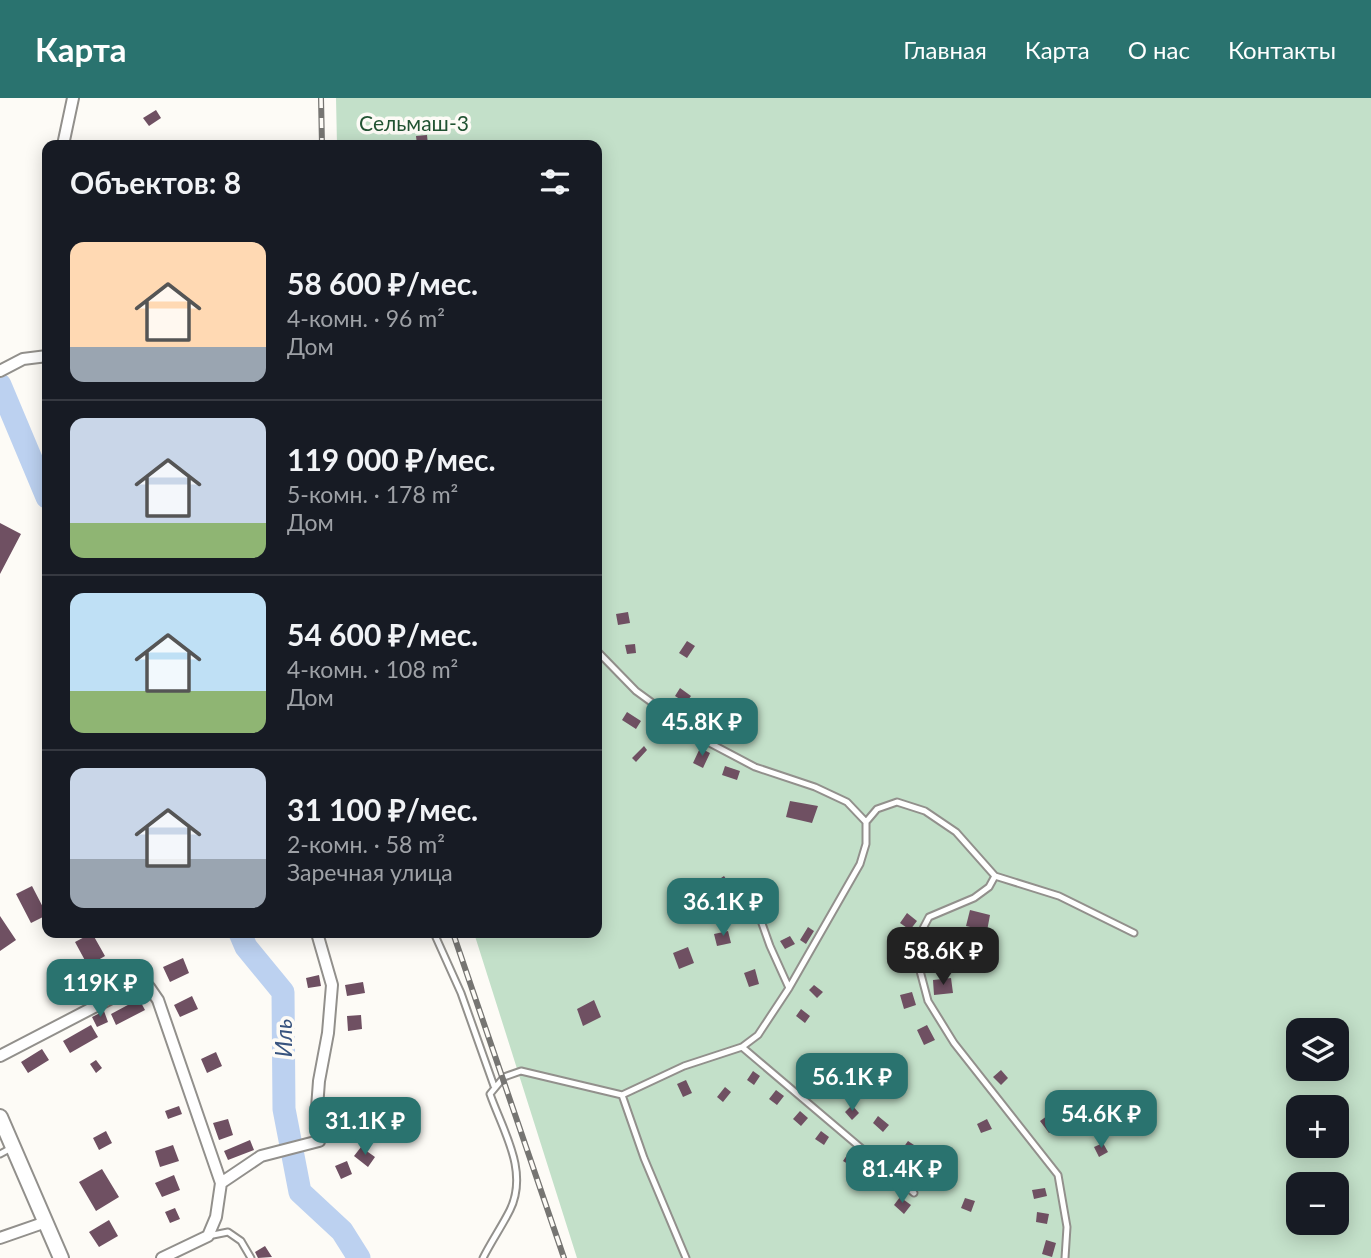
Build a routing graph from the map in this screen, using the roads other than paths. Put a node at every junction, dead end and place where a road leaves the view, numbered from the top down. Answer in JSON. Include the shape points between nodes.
{"nodes":[{"id":1,"x":73,"y":98,"type":"edge"},
{"id":2,"x":64,"y":140,"type":"edge"},
{"id":3,"x":42,"y":357,"type":"edge"},
{"id":4,"x":0,"y":370,"type":"edge"},
{"id":5,"x":602,"y":656,"type":"edge"},
{"id":6,"x":866,"y":822,"type":"junction"},
{"id":7,"x":995,"y":876,"type":"junction"},
{"id":8,"x":749,"y":887,"type":"dead end"},
{"id":9,"x":1134,"y":933,"type":"dead end"},
{"id":10,"x":318,"y":938,"type":"edge"},
{"id":11,"x":437,"y":938,"type":"edge"},
{"id":12,"x":789,"y":988,"type":"junction"},
{"id":13,"x":742,"y":1047,"type":"junction"},
{"id":14,"x":0,"y":1056,"type":"edge"},
{"id":15,"x":494,"y":1086,"type":"junction"},
{"id":16,"x":622,"y":1095,"type":"junction"},
{"id":17,"x":0,"y":1117,"type":"edge"},
{"id":18,"x":7,"y":1150,"type":"edge"},
{"id":19,"x":221,"y":1183,"type":"junction"},
{"id":20,"x":914,"y":1193,"type":"dead end"},
{"id":21,"x":46,"y":1222,"type":"junction"},
{"id":22,"x":208,"y":1236,"type":"junction"},
{"id":23,"x":0,"y":1238,"type":"edge"},
{"id":24,"x":61,"y":1258,"type":"edge"},
{"id":25,"x":162,"y":1258,"type":"edge"},
{"id":26,"x":251,"y":1258,"type":"edge"},
{"id":27,"x":482,"y":1258,"type":"edge"},
{"id":28,"x":686,"y":1258,"type":"edge"},
{"id":29,"x":1065,"y":1258,"type":"edge"}],
"edges":[{"from":1,"to":2,"type":"street"},
{"from":3,"to":4,"type":"street","via":[[23,359]]},
{"from":5,"to":6,"type":"lane","via":[[636,691],[702,739],[755,767],[815,786],[847,802]]},
{"from":6,"to":7,"type":"lane","via":[[877,809],[897,803],[925,811],[956,832]]},
{"from":6,"to":12,"type":"lane","via":[[860,864]]},
{"from":7,"to":9,"type":"lane","via":[[1059,896]]},
{"from":7,"to":29,"type":"lane","via":[[974,898],[929,917],[918,938],[919,967],[928,1001],[954,1043],[1058,1175],[1067,1227]]},
{"from":8,"to":12,"type":"lane"},
{"from":10,"to":19,"type":"street","via":[[332,985],[319,1081],[319,1141],[261,1156]]},
{"from":11,"to":15,"type":"lane"},
{"from":12,"to":13,"type":"lane","via":[[758,1035]]},
{"from":13,"to":16,"type":"lane","via":[[684,1066]]},
{"from":13,"to":20,"type":"lane"},
{"from":14,"to":19,"type":"street","via":[[139,984],[149,987],[158,1000]]},
{"from":15,"to":16,"type":"lane","via":[[521,1071]]},
{"from":15,"to":27,"type":"lane","via":[[490,1094],[511,1149],[517,1188],[510,1210]]},
{"from":16,"to":28,"type":"lane"},
{"from":17,"to":18,"type":"street"},
{"from":18,"to":21,"type":"street"},
{"from":19,"to":22,"type":"street"},
{"from":21,"to":23,"type":"street"},
{"from":21,"to":24,"type":"street"},
{"from":22,"to":25,"type":"street"},
{"from":22,"to":26,"type":"lane","via":[[228,1232],[241,1241]]}]}
